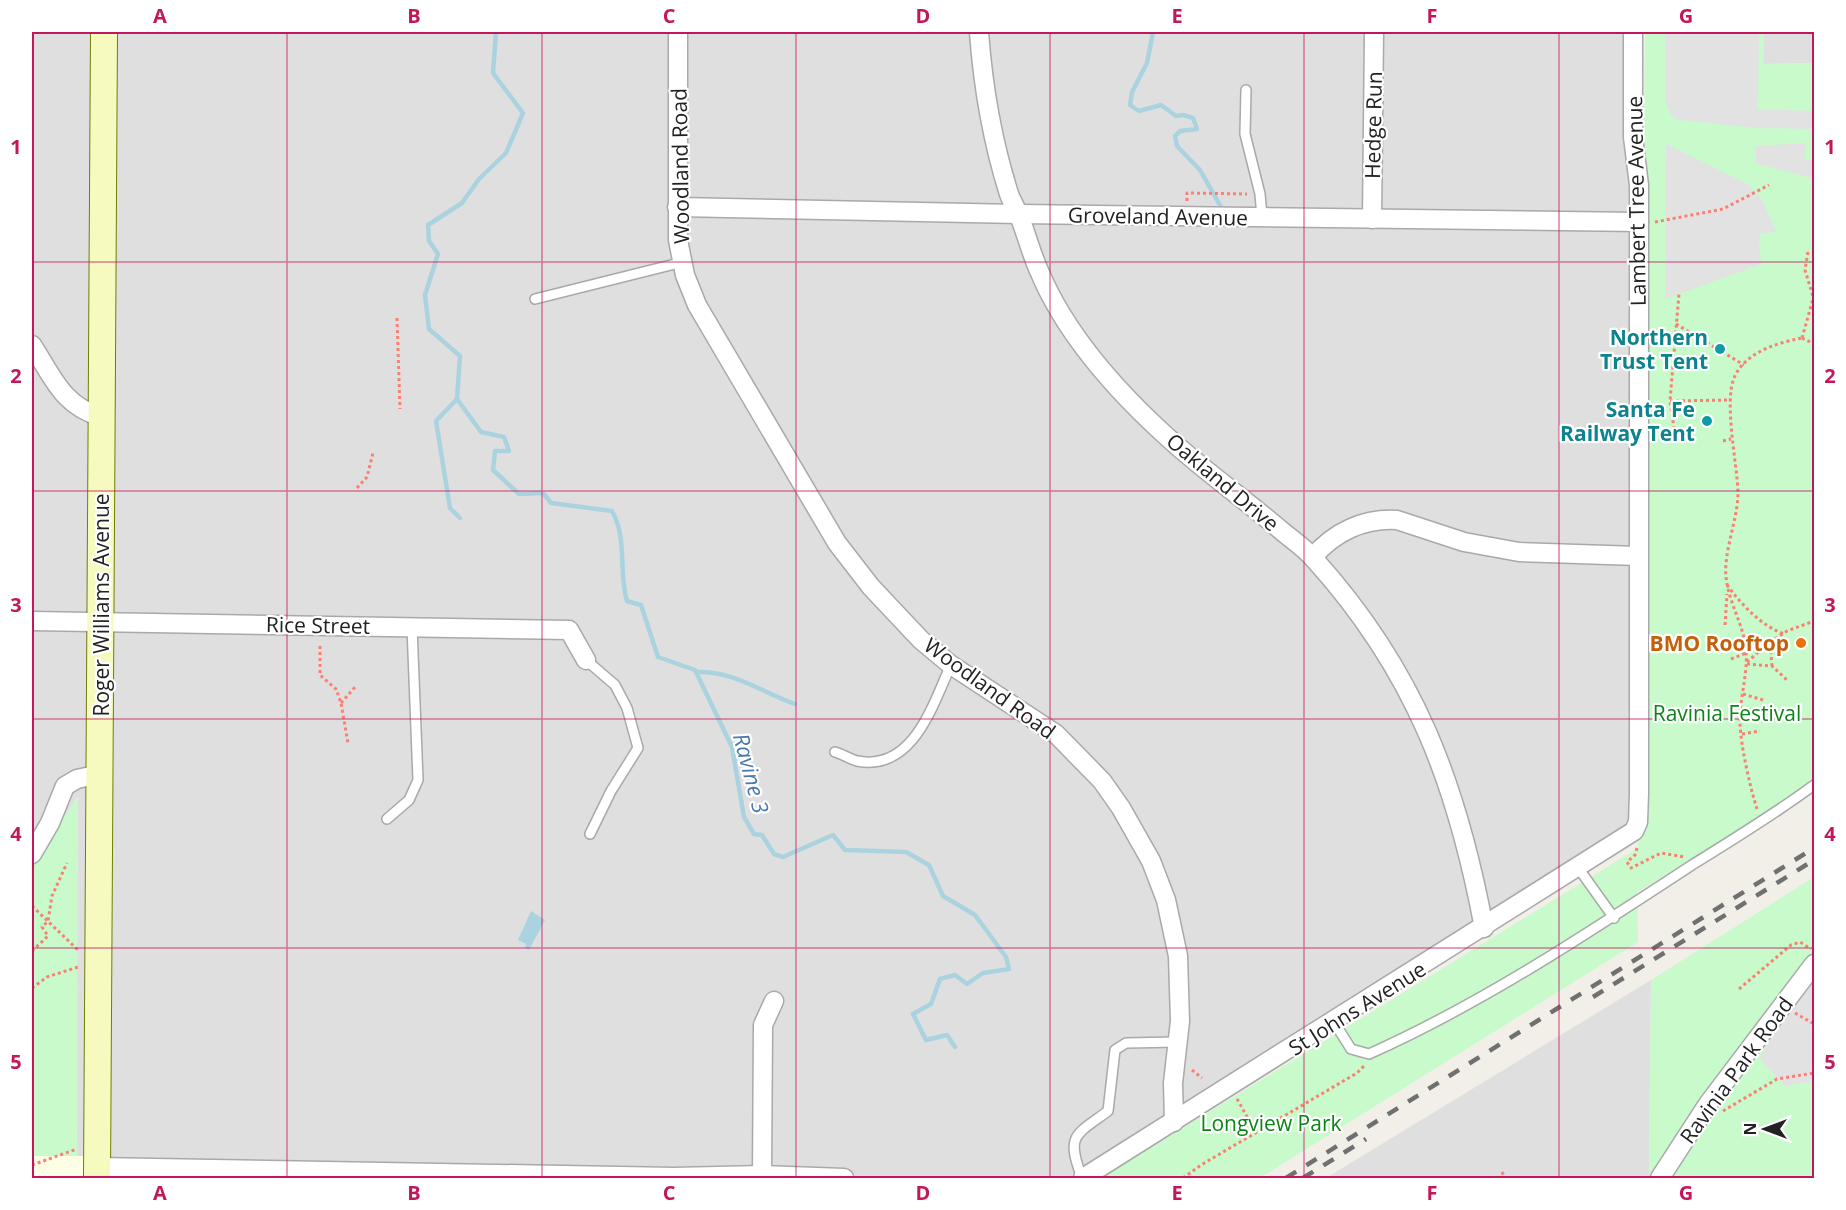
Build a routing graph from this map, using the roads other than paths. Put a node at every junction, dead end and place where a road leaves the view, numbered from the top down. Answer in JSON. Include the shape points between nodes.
{"nodes":[{"id":1,"x":104,"y":32,"type":"edge"},
{"id":2,"x":979,"y":32,"type":"edge"},
{"id":3,"x":1374,"y":32,"type":"edge"},
{"id":4,"x":1633,"y":32,"type":"edge"},
{"id":5,"x":678,"y":35,"type":"edge"},
{"id":6,"x":1246,"y":90,"type":"dead end"},
{"id":7,"x":677,"y":207,"type":"junction"},
{"id":8,"x":1019,"y":214,"type":"junction"},
{"id":9,"x":1262,"y":217,"type":"junction"},
{"id":10,"x":1372,"y":219,"type":"junction"},
{"id":11,"x":1640,"y":222,"type":"junction"},
{"id":12,"x":683,"y":262,"type":"junction"},
{"id":13,"x":535,"y":298,"type":"dead end"},
{"id":14,"x":32,"y":345,"type":"edge"},
{"id":15,"x":102,"y":417,"type":"junction"},
{"id":16,"x":1638,"y":556,"type":"junction"},
{"id":17,"x":1313,"y":557,"type":"junction"},
{"id":18,"x":32,"y":621,"type":"edge"},
{"id":19,"x":101,"y":622,"type":"junction"},
{"id":20,"x":412,"y":627,"type":"junction"},
{"id":21,"x":586,"y":660,"type":"joint"},
{"id":22,"x":951,"y":665,"type":"junction"},
{"id":23,"x":836,"y":752,"type":"dead end"},
{"id":24,"x":100,"y":774,"type":"junction"},
{"id":25,"x":1815,"y":785,"type":"edge"},
{"id":26,"x":387,"y":819,"type":"dead end"},
{"id":27,"x":590,"y":834,"type":"dead end"},
{"id":28,"x":1633,"y":842,"type":"joint"},
{"id":29,"x":32,"y":854,"type":"edge"},
{"id":30,"x":1579,"y":869,"type":"junction"},
{"id":31,"x":1614,"y":918,"type":"junction"},
{"id":32,"x":1484,"y":928,"type":"junction"},
{"id":33,"x":1815,"y":963,"type":"edge"},
{"id":34,"x":774,"y":1001,"type":"dead end"},
{"id":35,"x":1334,"y":1022,"type":"junction"},
{"id":36,"x":1178,"y":1042,"type":"junction"},
{"id":37,"x":1174,"y":1122,"type":"junction"},
{"id":38,"x":98,"y":1173,"type":"edge"},
{"id":39,"x":762,"y":1175,"type":"junction"},
{"id":40,"x":574,"y":1177,"type":"edge"},
{"id":41,"x":674,"y":1178,"type":"edge"},
{"id":42,"x":844,"y":1179,"type":"edge"},
{"id":43,"x":1082,"y":1179,"type":"edge"},
{"id":44,"x":1660,"y":1179,"type":"edge"}],
"edges":[{"from":1,"to":15,"type":"street","name":"Roger Williams Avenue"},
{"from":2,"to":8,"type":"street","name":"Oakland Drive","via":[[991,126],[1010,196]]},
{"from":3,"to":10,"type":"street","name":"Hedge Run"},
{"from":4,"to":11,"type":"street","name":"Lambert Tree Avenue","via":[[1633,137],[1640,185]]},
{"from":5,"to":7,"type":"street","name":"Woodland Road"},
{"from":6,"to":9,"type":"lane","via":[[1245,134]]},
{"from":7,"to":8,"type":"street","name":"Groveland Avenue"},
{"from":7,"to":12,"type":"street","name":"Woodland Road"},
{"from":8,"to":9,"type":"street","name":"Groveland Avenue"},
{"from":8,"to":17,"type":"street","name":"Oakland Drive","via":[[1049,292],[1104,371],[1174,443]]},
{"from":9,"to":10,"type":"street","name":"Groveland Avenue"},
{"from":10,"to":11,"type":"street","name":"Groveland Avenue"},
{"from":11,"to":16,"type":"street","name":"Lambert Tree Avenue"},
{"from":12,"to":13,"type":"lane"},
{"from":12,"to":22,"type":"street","name":"Woodland Road","via":[[697,305],[837,543],[871,587],[921,640]]},
{"from":14,"to":15,"type":"street","via":[[66,399],[84,412]]},
{"from":15,"to":19,"type":"street","name":"Roger Williams Avenue"},
{"from":16,"to":17,"type":"street","via":[[1519,552],[1464,542],[1386,519],[1365,522],[1340,533]]},
{"from":16,"to":28,"type":"street","name":"Lambert Tree Avenue","via":[[1639,793]]},
{"from":17,"to":32,"type":"street","name":"Oakland Drive","via":[[1386,654],[1433,742],[1459,813]]},
{"from":18,"to":19,"type":"street","name":"Rice Street"},
{"from":19,"to":20,"type":"street","name":"Rice Street"},
{"from":19,"to":24,"type":"street","name":"Roger Williams Avenue"},
{"from":20,"to":21,"type":"street","name":"Rice Street","via":[[569,630]]},
{"from":20,"to":26,"type":"lane","via":[[418,780],[409,800]]},
{"from":21,"to":27,"type":"lane","via":[[615,685],[627,708],[638,748]]},
{"from":22,"to":23,"type":"lane","via":[[928,720],[903,748],[878,760],[858,761]]},
{"from":22,"to":36,"type":"street","name":"Woodland Road","via":[[1056,734],[1084,760],[1121,808],[1151,861],[1166,900],[1178,956]]},
{"from":24,"to":29,"type":"street","via":[[65,786]]},
{"from":24,"to":38,"type":"street","name":"Roger Williams Avenue"},
{"from":25,"to":31,"type":"lane"},
{"from":28,"to":30,"type":"street","name":"St Johns Avenue"},
{"from":30,"to":31,"type":"lane"},
{"from":30,"to":32,"type":"street","name":"St Johns Avenue"},
{"from":31,"to":35,"type":"lane","via":[[1422,1031],[1369,1054],[1352,1049]]},
{"from":32,"to":35,"type":"street","name":"St Johns Avenue"},
{"from":33,"to":44,"type":"street","name":"Ravinia Park Road","via":[[1700,1116]]},
{"from":34,"to":39,"type":"street","via":[[763,1025]]},
{"from":35,"to":37,"type":"street","name":"St Johns Avenue"},
{"from":36,"to":37,"type":"street","name":"Woodland Road"},
{"from":36,"to":43,"type":"lane","via":[[1126,1043],[1115,1050],[1108,1111],[1083,1127],[1075,1140],[1074,1157]]},
{"from":37,"to":43,"type":"street","name":"St Johns Avenue"},
{"from":38,"to":40,"type":"street"},
{"from":39,"to":41,"type":"street"},
{"from":39,"to":42,"type":"street"},
{"from":40,"to":41,"type":"street"}]}
